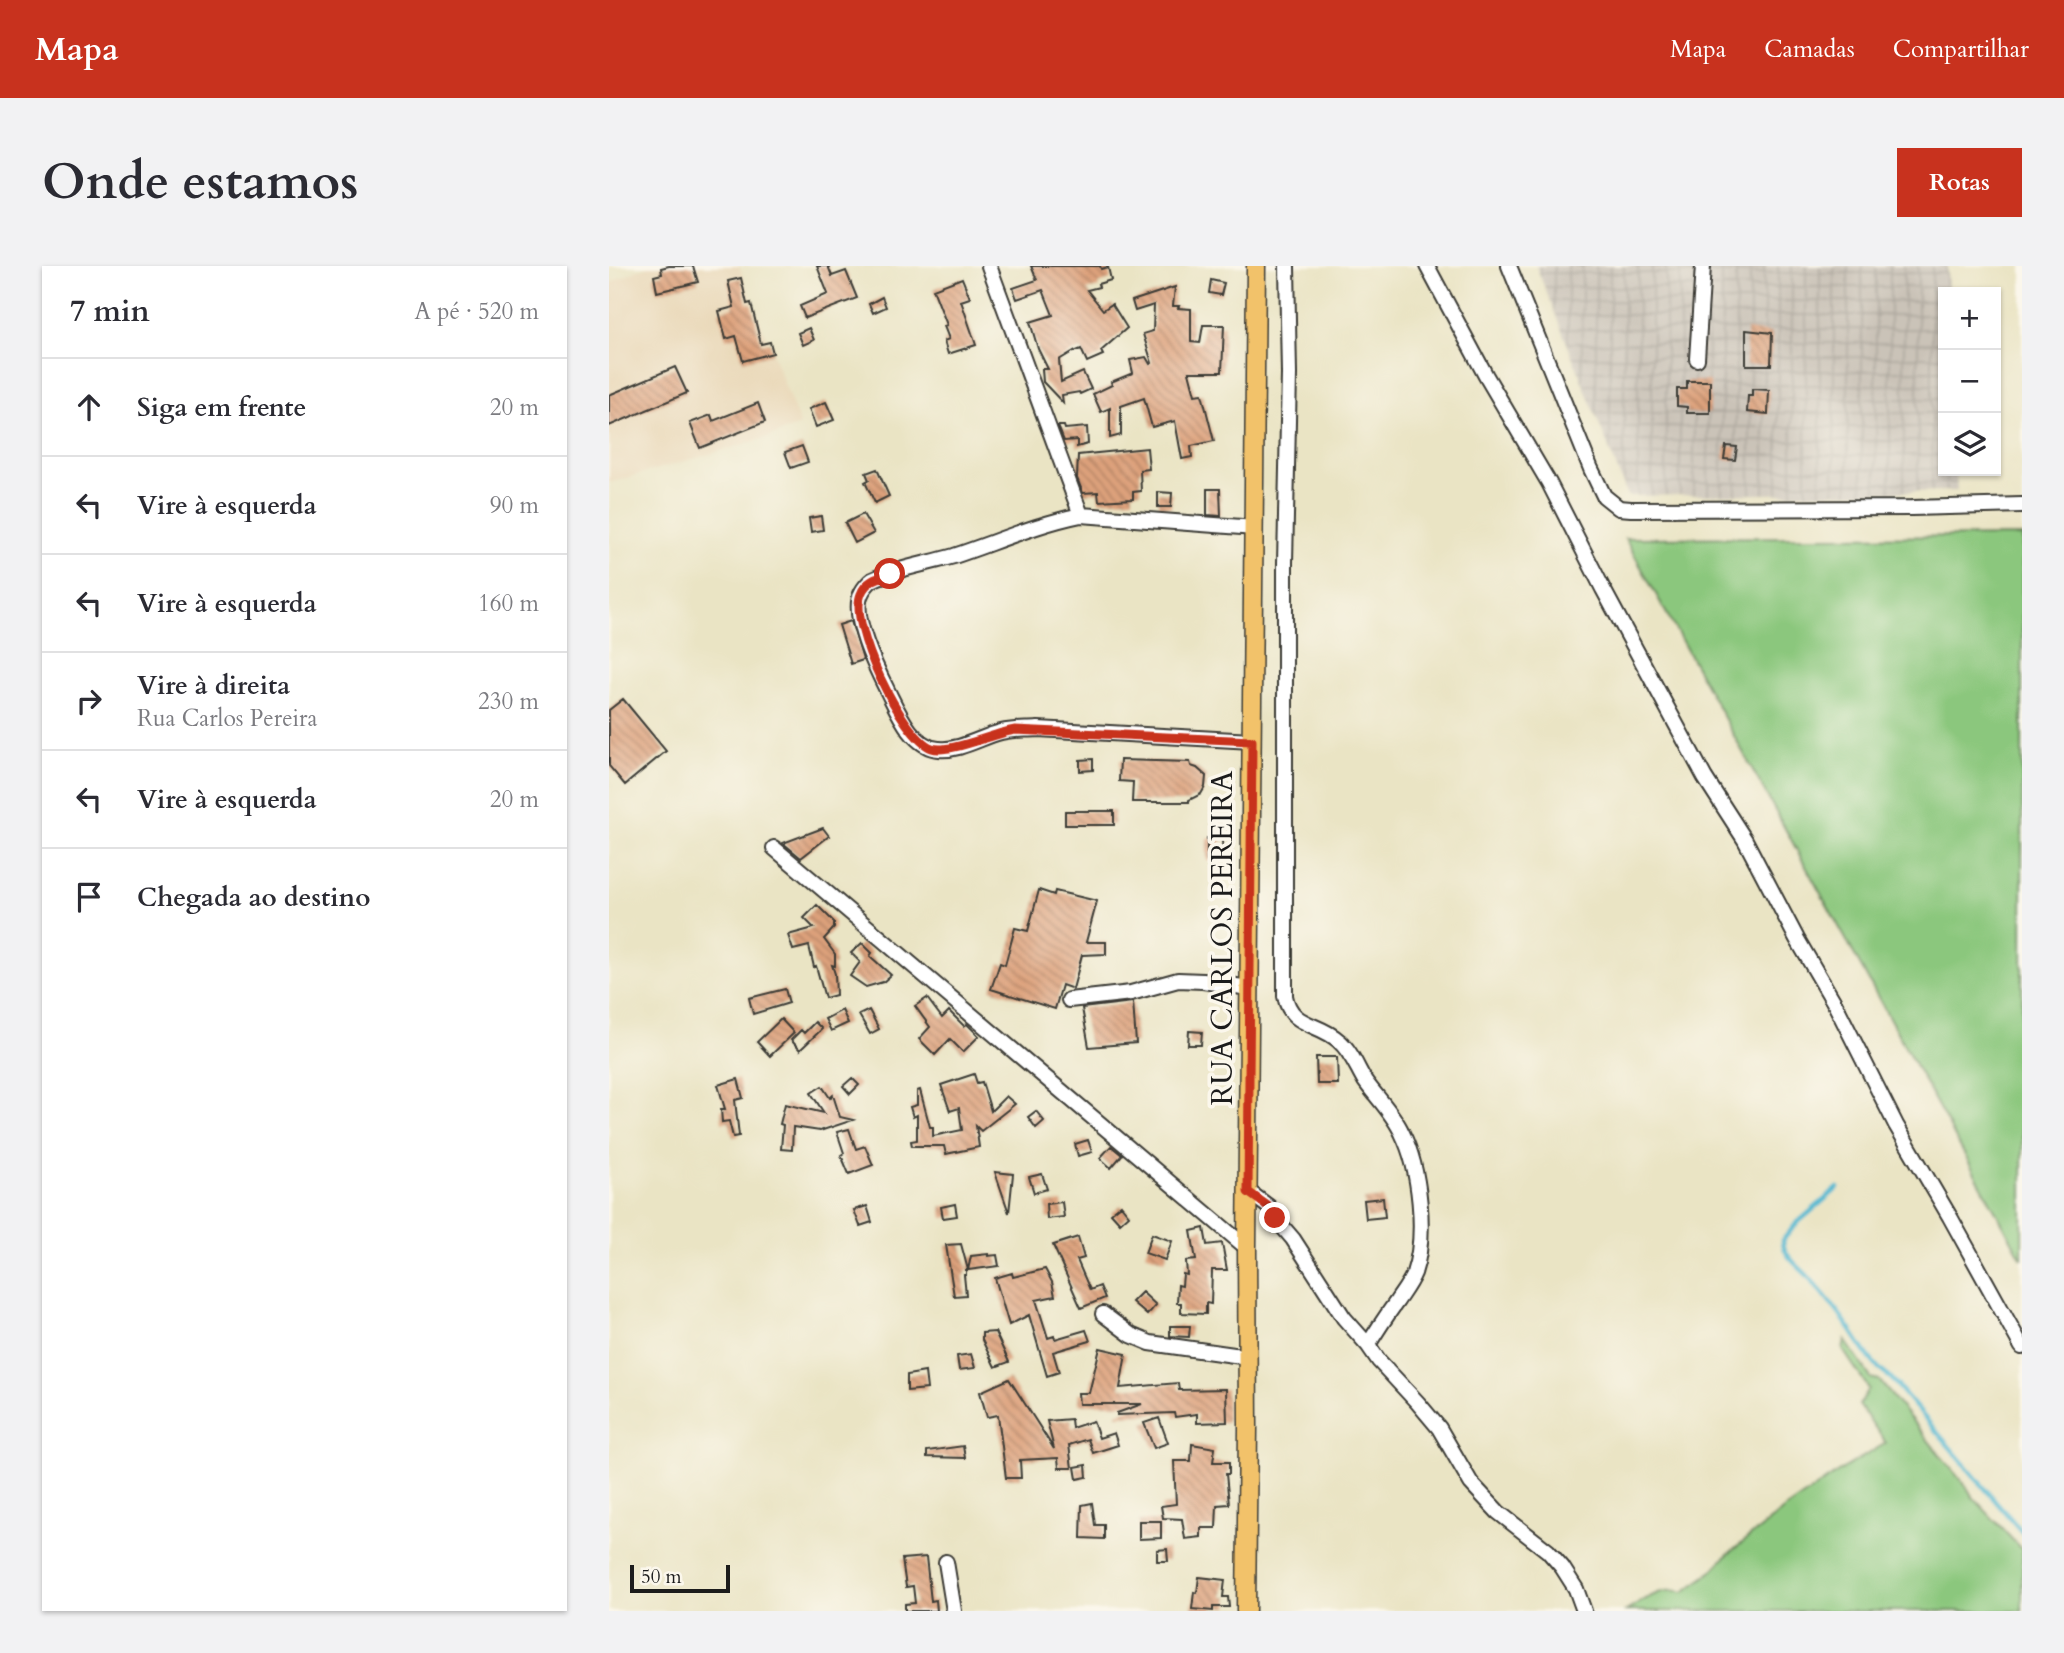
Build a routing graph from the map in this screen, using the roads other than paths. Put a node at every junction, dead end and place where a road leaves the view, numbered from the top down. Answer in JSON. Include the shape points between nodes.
{"nodes":[{"id":1,"x":989,"y":266,"type":"edge"},
{"id":2,"x":1256,"y":266,"type":"edge"},
{"id":3,"x":1287,"y":266,"type":"edge"},
{"id":4,"x":1427,"y":266,"type":"edge"},
{"id":5,"x":1509,"y":266,"type":"edge"},
{"id":6,"x":1703,"y":266,"type":"edge"},
{"id":7,"x":1697,"y":359,"type":"dead end"},
{"id":8,"x":2022,"y":506,"type":"edge"},
{"id":9,"x":1081,"y":515,"type":"junction"},
{"id":10,"x":1255,"y":528,"type":"junction"},
{"id":11,"x":1252,"y":741,"type":"junction"},
{"id":12,"x":774,"y":848,"type":"dead end"},
{"id":13,"x":1249,"y":988,"type":"junction"},
{"id":14,"x":1069,"y":1000,"type":"dead end"},
{"id":15,"x":1248,"y":1192,"type":"junction"},
{"id":16,"x":1247,"y":1248,"type":"junction"},
{"id":17,"x":1103,"y":1314,"type":"dead end"},
{"id":18,"x":1368,"y":1345,"type":"junction"},
{"id":19,"x":2022,"y":1347,"type":"edge"},
{"id":20,"x":1248,"y":1357,"type":"junction"},
{"id":21,"x":946,"y":1562,"type":"dead end"},
{"id":22,"x":954,"y":1611,"type":"edge"},
{"id":23,"x":1246,"y":1611,"type":"edge"},
{"id":24,"x":1584,"y":1611,"type":"edge"}],
"edges":[{"from":1,"to":9,"type":"street"},
{"from":2,"to":10,"type":"main road","name":"RUA CARLOS PEREIRA"},
{"from":3,"to":18,"type":"street","via":[[1285,996],[1293,1015],[1339,1041],[1391,1114],[1403,1134],[1419,1199],[1419,1255],[1412,1277]]},
{"from":4,"to":19,"type":"street"},
{"from":5,"to":8,"type":"street","via":[[1591,469],[1604,496],[1619,508]]},
{"from":6,"to":7,"type":"street"},
{"from":9,"to":10,"type":"street"},
{"from":9,"to":11,"type":"street","via":[[870,581],[858,605],[867,645],[909,728],[917,738],[940,749],[1015,730]]},
{"from":10,"to":11,"type":"main road","name":"RUA CARLOS PEREIRA"},
{"from":11,"to":13,"type":"main road","name":"RUA CARLOS PEREIRA"},
{"from":12,"to":16,"type":"street"},
{"from":13,"to":14,"type":"street","via":[[1178,980],[1132,993]]},
{"from":13,"to":15,"type":"main road","name":"RUA CARLOS PEREIRA"},
{"from":15,"to":16,"type":"main road","name":"RUA CARLOS PEREIRA"},
{"from":15,"to":18,"type":"street","via":[[1269,1207],[1344,1318]]},
{"from":16,"to":20,"type":"main road","name":"RUA CARLOS PEREIRA"},
{"from":17,"to":20,"type":"street","via":[[1150,1343]]},
{"from":18,"to":24,"type":"street","via":[[1439,1428],[1486,1501],[1562,1567]]},
{"from":20,"to":23,"type":"main road","name":"RUA CARLOS PEREIRA"},
{"from":21,"to":22,"type":"street"}]}
